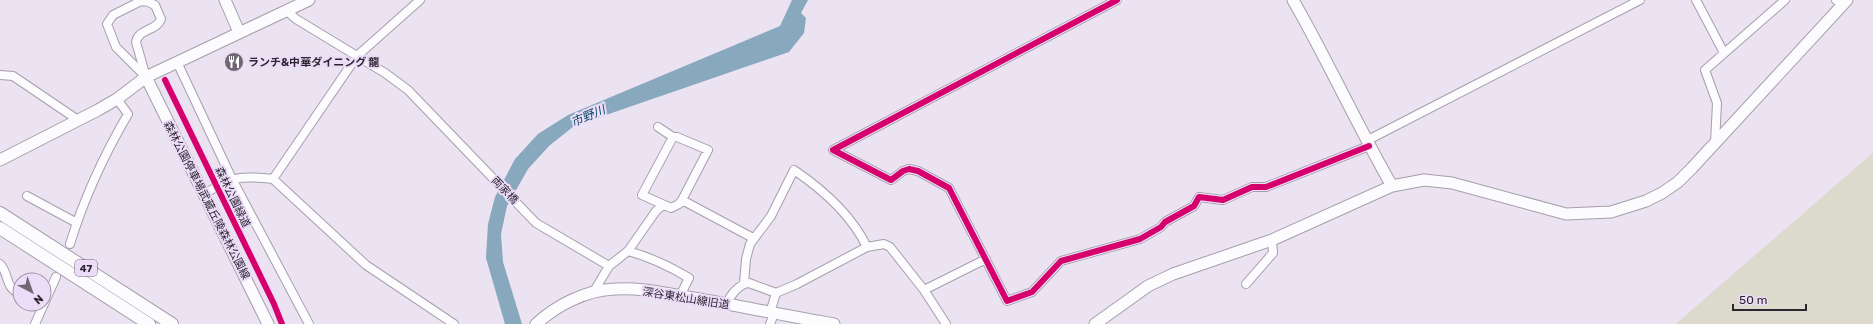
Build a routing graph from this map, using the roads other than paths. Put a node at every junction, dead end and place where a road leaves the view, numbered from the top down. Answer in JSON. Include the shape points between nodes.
{"nodes":[{"id":1,"x":143,"y":0,"type":"edge"},
{"id":2,"x":225,"y":0,"type":"edge"},
{"id":3,"x":309,"y":0,"type":"edge"},
{"id":4,"x":420,"y":0,"type":"edge"},
{"id":5,"x":1117,"y":0,"type":"edge"},
{"id":6,"x":1293,"y":0,"type":"edge"},
{"id":7,"x":1640,"y":0,"type":"edge"},
{"id":8,"x":1696,"y":0,"type":"edge"},
{"id":9,"x":1785,"y":0,"type":"edge"},
{"id":10,"x":155,"y":2,"type":"edge"},
{"id":11,"x":1841,"y":2,"type":"edge"},
{"id":12,"x":287,"y":11,"type":"junction"},
{"id":13,"x":239,"y":32,"type":"junction"},
{"id":14,"x":1724,"y":53,"type":"junction"},
{"id":15,"x":357,"y":56,"type":"junction"},
{"id":16,"x":177,"y":62,"type":"junction"},
{"id":17,"x":0,"y":75,"type":"edge"},
{"id":18,"x":146,"y":77,"type":"junction"},
{"id":19,"x":117,"y":99,"type":"junction"},
{"id":20,"x":78,"y":120,"type":"junction"},
{"id":21,"x":658,"y":127,"type":"dead end"},
{"id":22,"x":673,"y":138,"type":"junction"},
{"id":23,"x":1715,"y":143,"type":"junction"},
{"id":24,"x":1368,"y":144,"type":"junction"},
{"id":25,"x":0,"y":160,"type":"edge"},
{"id":26,"x":273,"y":178,"type":"junction"},
{"id":27,"x":232,"y":179,"type":"junction"},
{"id":28,"x":1392,"y":186,"type":"junction"},
{"id":29,"x":204,"y":194,"type":"junction"},
{"id":30,"x":27,"y":196,"type":"dead end"},
{"id":31,"x":682,"y":200,"type":"junction"},
{"id":32,"x":663,"y":205,"type":"junction"},
{"id":33,"x":0,"y":213,"type":"edge"},
{"id":34,"x":77,"y":223,"type":"junction"},
{"id":35,"x":0,"y":228,"type":"edge"},
{"id":36,"x":753,"y":238,"type":"junction"},
{"id":37,"x":1272,"y":240,"type":"junction"},
{"id":38,"x":70,"y":244,"type":"dead end"},
{"id":39,"x":867,"y":247,"type":"junction"},
{"id":40,"x":628,"y":251,"type":"junction"},
{"id":41,"x":986,"y":259,"type":"junction"},
{"id":42,"x":0,"y":264,"type":"edge"},
{"id":43,"x":609,"y":266,"type":"junction"},
{"id":44,"x":56,"y":277,"type":"dead end"},
{"id":45,"x":744,"y":283,"type":"junction"},
{"id":46,"x":1246,"y":284,"type":"dead end"},
{"id":47,"x":52,"y":286,"type":"edge"},
{"id":48,"x":12,"y":288,"type":"edge"},
{"id":49,"x":924,"y":290,"type":"junction"},
{"id":50,"x":593,"y":293,"type":"junction"},
{"id":51,"x":776,"y":293,"type":"junction"},
{"id":52,"x":680,"y":296,"type":"junction"},
{"id":53,"x":727,"y":304,"type":"junction"},
{"id":54,"x":40,"y":312,"type":"edge"},
{"id":55,"x":771,"y":317,"type":"edge"},
{"id":56,"x":540,"y":321,"type":"edge"},
{"id":57,"x":35,"y":324,"type":"edge"},
{"id":58,"x":149,"y":324,"type":"edge"},
{"id":59,"x":172,"y":324,"type":"edge"},
{"id":60,"x":268,"y":324,"type":"edge"},
{"id":61,"x":309,"y":324,"type":"edge"},
{"id":62,"x":454,"y":324,"type":"edge"},
{"id":63,"x":834,"y":324,"type":"edge"},
{"id":64,"x":946,"y":324,"type":"edge"},
{"id":65,"x":1095,"y":324,"type":"edge"}],
"edges":[{"from":1,"to":10,"type":"street"},
{"from":1,"to":18,"type":"street","via":[[113,15],[107,24],[116,47]]},
{"from":2,"to":13,"type":"street"},
{"from":3,"to":12,"type":"street"},
{"from":4,"to":15,"type":"street"},
{"from":5,"to":41,"type":"street","via":[[833,150],[891,180],[903,171],[918,171],[949,188]]},
{"from":6,"to":24,"type":"street"},
{"from":7,"to":24,"type":"street"},
{"from":8,"to":14,"type":"street"},
{"from":9,"to":14,"type":"street"},
{"from":10,"to":18,"type":"street","via":[[161,15],[160,22],[142,32],[136,42]]},
{"from":11,"to":23,"type":"street"},
{"from":12,"to":13,"type":"street"},
{"from":12,"to":15,"type":"street","name":"両家橋"},
{"from":13,"to":16,"type":"street"},
{"from":14,"to":23,"type":"street","via":[[1705,70],[1717,103]]},
{"from":15,"to":26,"type":"street"},
{"from":15,"to":43,"type":"street","name":"両家橋","via":[[408,90],[536,223]]},
{"from":16,"to":18,"type":"street"},
{"from":16,"to":27,"type":"street"},
{"from":17,"to":20,"type":"street","via":[[13,76]]},
{"from":18,"to":19,"type":"street"},
{"from":18,"to":29,"type":"street","name":"森林公園停車場武蔵丘陵森林公園線"},
{"from":19,"to":20,"type":"street"},
{"from":19,"to":34,"type":"street","via":[[128,114],[107,149]]},
{"from":20,"to":25,"type":"street"},
{"from":21,"to":22,"type":"street"},
{"from":22,"to":31,"type":"street","via":[[677,137],[708,150]]},
{"from":22,"to":32,"type":"street","via":[[642,196]]},
{"from":23,"to":28,"type":"street","via":[[1678,182],[1646,201],[1611,212],[1566,214],[1438,181],[1424,180]]},
{"from":24,"to":28,"type":"street"},
{"from":24,"to":41,"type":"street","via":[[1266,188],[1252,187],[1223,200],[1199,197],[1194,206],[1140,239],[1061,261],[1032,292],[1008,302]]},
{"from":26,"to":27,"type":"street"},
{"from":26,"to":62,"type":"street","via":[[366,265]]},
{"from":27,"to":29,"type":"street"},
{"from":27,"to":61,"type":"street"},
{"from":28,"to":37,"type":"street"},
{"from":29,"to":60,"type":"street","name":"森林公園停車場武蔵丘陵森林公園線"},
{"from":30,"to":34,"type":"street"},
{"from":31,"to":32,"type":"street","via":[[671,208]]},
{"from":31,"to":36,"type":"street"},
{"from":32,"to":40,"type":"street"},
{"from":33,"to":59,"type":"main road","number":"47"},
{"from":34,"to":38,"type":"street"},
{"from":35,"to":58,"type":"main road","number":"47"},
{"from":36,"to":39,"type":"street","via":[[771,216],[794,170],[814,184],[833,203],[855,228]]},
{"from":36,"to":45,"type":"street","via":[[746,259]]},
{"from":37,"to":46,"type":"street","via":[[1273,252]]},
{"from":37,"to":65,"type":"street","via":[[1173,274],[1148,286]]},
{"from":39,"to":49,"type":"street","via":[[884,244],[890,247]]},
{"from":39,"to":51,"type":"street"},
{"from":40,"to":43,"type":"street"},
{"from":40,"to":52,"type":"street","via":[[666,264],[689,278]]},
{"from":41,"to":49,"type":"street"},
{"from":42,"to":48,"type":"street"},
{"from":43,"to":50,"type":"street"},
{"from":44,"to":47,"type":"street"},
{"from":45,"to":51,"type":"street"},
{"from":45,"to":53,"type":"street","via":[[730,297]]},
{"from":49,"to":64,"type":"street"},
{"from":50,"to":52,"type":"street","name":"深谷東松山線旧道","via":[[615,289]]},
{"from":50,"to":56,"type":"street","name":"深谷東松山線旧道","via":[[556,308]]},
{"from":51,"to":55,"type":"street"},
{"from":52,"to":53,"type":"street","name":"深谷東松山線旧道"},
{"from":53,"to":55,"type":"street","name":"深谷東松山線旧道"},
{"from":54,"to":57,"type":"street"},
{"from":55,"to":63,"type":"street","name":"深谷東松山線旧道"}]}
